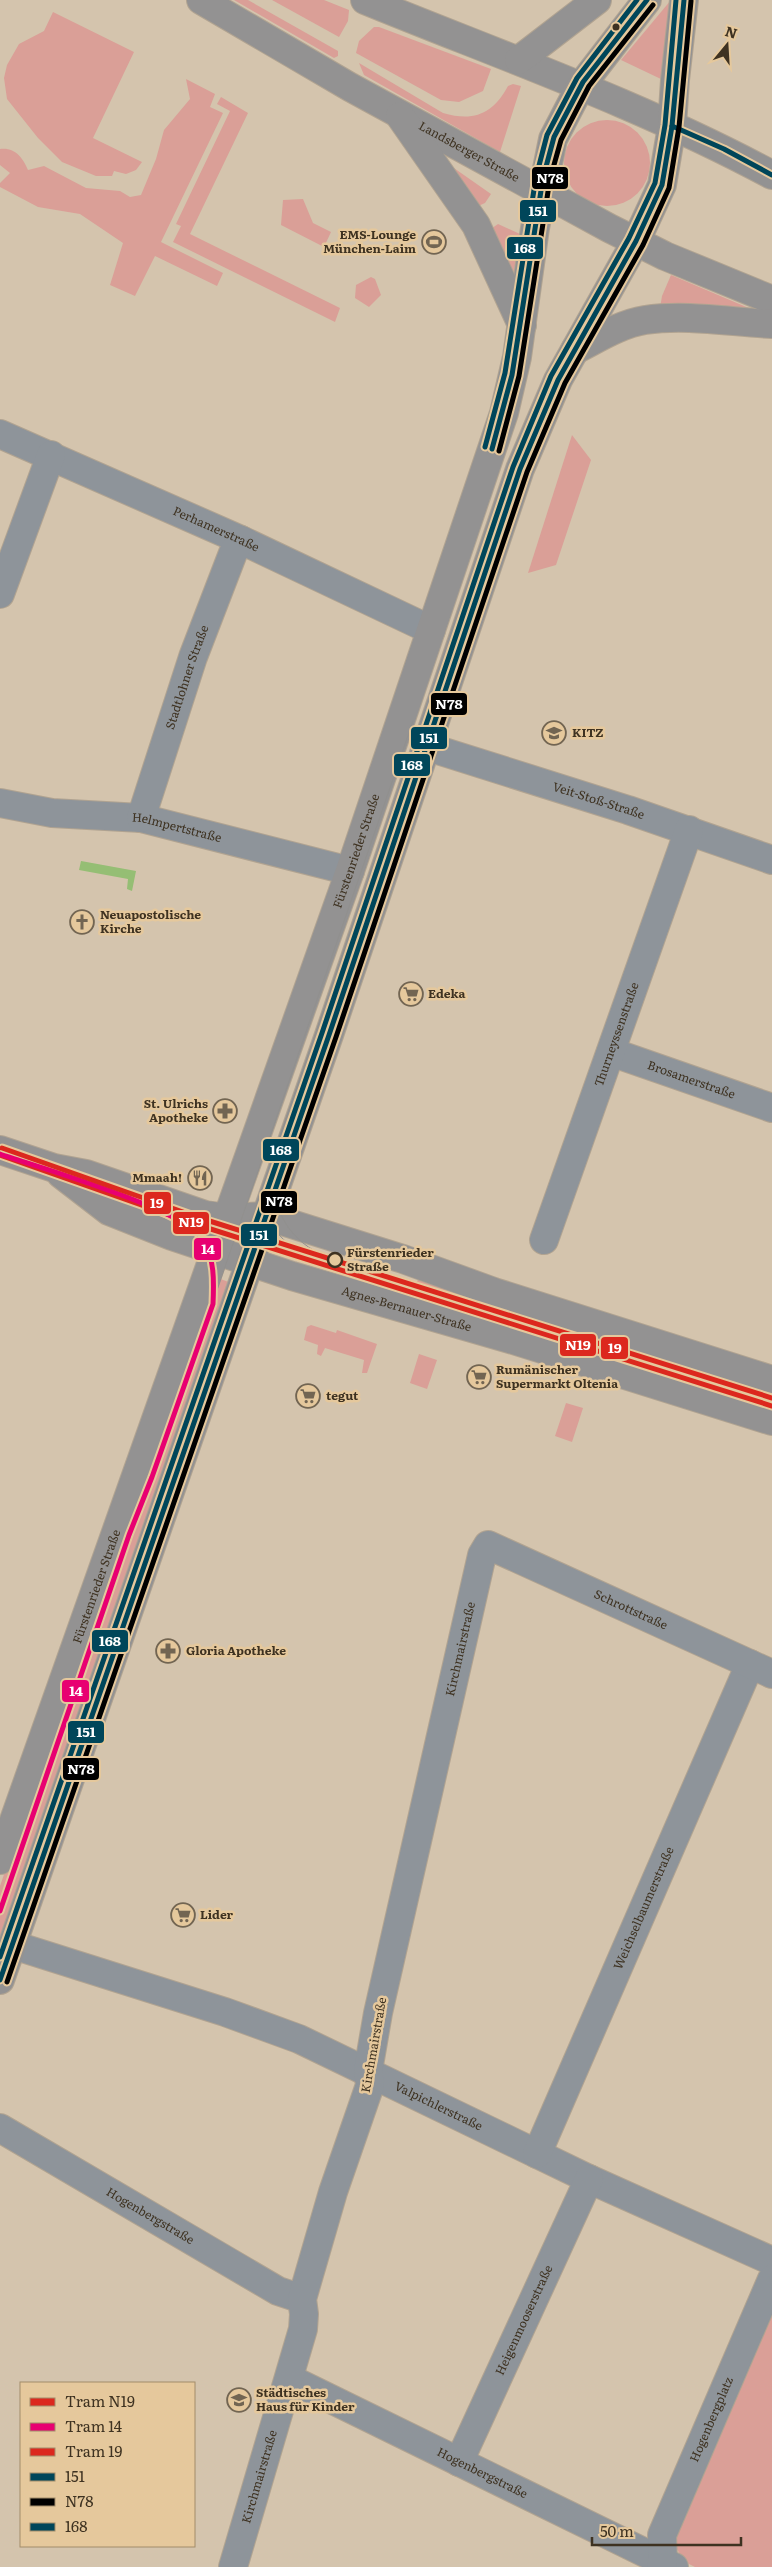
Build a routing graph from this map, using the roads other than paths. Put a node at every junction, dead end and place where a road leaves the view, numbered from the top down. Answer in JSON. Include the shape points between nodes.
{"nodes":[{"id":1,"x":202,"y":0,"type":"edge"},
{"id":2,"x":365,"y":0,"type":"edge"},
{"id":3,"x":598,"y":0,"type":"edge"},
{"id":4,"x":647,"y":0,"type":"edge"},
{"id":5,"x":684,"y":0,"type":"edge"},
{"id":6,"x":518,"y":60,"type":"junction"},
{"id":7,"x":580,"y":87,"type":"junction"},
{"id":8,"x":398,"y":113,"type":"junction"},
{"id":9,"x":672,"y":126,"type":"junction"},
{"id":10,"x":772,"y":175,"type":"edge"},
{"id":11,"x":542,"y":191,"type":"junction"},
{"id":12,"x":636,"y":241,"type":"junction"},
{"id":13,"x":772,"y":300,"type":"edge"},
{"id":14,"x":772,"y":324,"type":"edge"},
{"id":15,"x":522,"y":325,"type":"junction"},
{"id":16,"x":575,"y":350,"type":"junction"},
{"id":17,"x":0,"y":434,"type":"edge"},
{"id":18,"x":51,"y":455,"type":"junction"},
{"id":19,"x":241,"y":540,"type":"junction"},
{"id":20,"x":0,"y":594,"type":"edge"},
{"id":21,"x":431,"y":630,"type":"junction"},
{"id":22,"x":426,"y":746,"type":"junction"},
{"id":23,"x":0,"y":803,"type":"edge"},
{"id":24,"x":142,"y":818,"type":"junction"},
{"id":25,"x":689,"y":830,"type":"junction"},
{"id":26,"x":772,"y":860,"type":"edge"},
{"id":27,"x":350,"y":871,"type":"junction"},
{"id":28,"x":611,"y":1052,"type":"junction"},
{"id":29,"x":772,"y":1108,"type":"edge"},
{"id":30,"x":0,"y":1150,"type":"edge"},
{"id":31,"x":54,"y":1168,"type":"junction"},
{"id":32,"x":266,"y":1216,"type":"junction"},
{"id":33,"x":228,"y":1218,"type":"junction"},
{"id":34,"x":544,"y":1240,"type":"dead end"},
{"id":35,"x":216,"y":1251,"type":"junction"},
{"id":36,"x":250,"y":1262,"type":"junction"},
{"id":37,"x":772,"y":1380,"type":"edge"},
{"id":38,"x":772,"y":1421,"type":"edge"},
{"id":39,"x":488,"y":1545,"type":"joint"},
{"id":40,"x":761,"y":1669,"type":"edge"},
{"id":41,"x":0,"y":1860,"type":"edge"},
{"id":42,"x":24,"y":1949,"type":"junction"},
{"id":43,"x":0,"y":1980,"type":"edge"},
{"id":44,"x":368,"y":2071,"type":"junction"},
{"id":45,"x":0,"y":2128,"type":"edge"},
{"id":46,"x":537,"y":2154,"type":"junction"},
{"id":47,"x":589,"y":2179,"type":"junction"},
{"id":48,"x":772,"y":2261,"type":"edge"},
{"id":49,"x":772,"y":2279,"type":"edge"},
{"id":50,"x":302,"y":2299,"type":"junction"},
{"id":51,"x":290,"y":2379,"type":"junction"},
{"id":52,"x":459,"y":2462,"type":"junction"},
{"id":53,"x":666,"y":2565,"type":"edge"},
{"id":54,"x":233,"y":2567,"type":"edge"}],
"edges":[{"from":1,"to":8,"type":"main road","name":"Landsberger Straße"},
{"from":2,"to":6,"type":"main road"},
{"from":3,"to":6,"type":"main road"},
{"from":4,"to":7,"type":"main road","name":"Fürstenrieder Straße"},
{"from":5,"to":9,"type":"main road"},
{"from":6,"to":7,"type":"main road"},
{"from":7,"to":9,"type":"main road"},
{"from":7,"to":11,"type":"main road","name":"Fürstenrieder Straße","via":[[553,139]]},
{"from":8,"to":11,"type":"main road","name":"Landsberger Straße"},
{"from":8,"to":15,"type":"main road","via":[[476,225]]},
{"from":9,"to":10,"type":"main road"},
{"from":9,"to":12,"type":"main road","via":[[662,185]]},
{"from":11,"to":12,"type":"main road","name":"Landsberger Straße"},
{"from":11,"to":15,"type":"main road","name":"Fürstenrieder Straße"},
{"from":12,"to":13,"type":"main road","name":"Landsberger Straße"},
{"from":12,"to":16,"type":"main road"},
{"from":14,"to":16,"type":"main road","via":[[689,318],[645,320],[619,328]]},
{"from":15,"to":21,"type":"main road","name":"Fürstenrieder Straße","via":[[504,413]]},
{"from":16,"to":22,"type":"main road","via":[[558,380],[520,469]]},
{"from":17,"to":18,"type":"street","name":"Perhamerstraße"},
{"from":18,"to":19,"type":"street","name":"Perhamerstraße"},
{"from":18,"to":20,"type":"street"},
{"from":19,"to":21,"type":"street","name":"Perhamerstraße"},
{"from":19,"to":24,"type":"street","name":"Stadtlohner Straße","via":[[193,657]]},
{"from":21,"to":27,"type":"main road","name":"Fürstenrieder Straße"},
{"from":22,"to":25,"type":"street","name":"Veit-Stoß-Straße"},
{"from":22,"to":32,"type":"main road"},
{"from":23,"to":24,"type":"street","name":"Helmpertstraße","via":[[52,812]]},
{"from":24,"to":27,"type":"street","name":"Helmpertstraße"},
{"from":25,"to":26,"type":"street","name":"Veit-Stoß-Straße"},
{"from":25,"to":28,"type":"street","name":"Thurneyssenstraße"},
{"from":27,"to":33,"type":"main road","name":"Fürstenrieder Straße"},
{"from":28,"to":29,"type":"street","name":"Brosamerstraße"},
{"from":28,"to":34,"type":"street","name":"Thurneyssenstraße"},
{"from":30,"to":31,"type":"main road","name":"Agnes-Bernauer-Straße"},
{"from":31,"to":33,"type":"main road","name":"Agnes-Bernauer-Straße","via":[[86,1174],[205,1215]]},
{"from":31,"to":35,"type":"main road","name":"Agnes-Bernauer-Straße","via":[[109,1211],[136,1224]]},
{"from":32,"to":33,"type":"main road","name":"Agnes-Bernauer-Straße"},
{"from":32,"to":36,"type":"main road"},
{"from":32,"to":37,"type":"main road","name":"Agnes-Bernauer-Straße"},
{"from":33,"to":35,"type":"main road","name":"Fürstenrieder Straße"},
{"from":35,"to":36,"type":"main road","name":"Agnes-Bernauer-Straße"},
{"from":35,"to":41,"type":"main road","name":"Fürstenrieder Straße"},
{"from":36,"to":38,"type":"main road","name":"Agnes-Bernauer-Straße"},
{"from":36,"to":42,"type":"main road"},
{"from":39,"to":40,"type":"street","name":"Schrottstraße"},
{"from":39,"to":44,"type":"street","name":"Kirchmairstraße","via":[[480,1565],[378,2014]]},
{"from":40,"to":46,"type":"street","name":"Weichselbaumerstraße"},
{"from":42,"to":43,"type":"main road"},
{"from":42,"to":44,"type":"street","name":"Valpichlerstraße","via":[[225,2012]]},
{"from":44,"to":46,"type":"street","name":"Valpichlerstraße"},
{"from":44,"to":50,"type":"street","name":"Kirchmairstraße","via":[[370,2085],[333,2192]]},
{"from":45,"to":50,"type":"street","name":"Hogenbergstraße","via":[[278,2291]]},
{"from":46,"to":47,"type":"street","name":"Valpichlerstraße"},
{"from":47,"to":48,"type":"street","name":"Valpichlerstraße"},
{"from":47,"to":52,"type":"street","name":"Heigenmooserstraße"},
{"from":49,"to":53,"type":"street","name":"Hogenbergplatz","via":[[662,2535]]},
{"from":50,"to":51,"type":"street","name":"Kirchmairstraße","via":[[303,2329]]},
{"from":51,"to":52,"type":"street","name":"Hogenbergstraße"},
{"from":51,"to":54,"type":"street","name":"Kirchmairstraße"},
{"from":52,"to":53,"type":"street","name":"Hogenbergstraße"}]}
